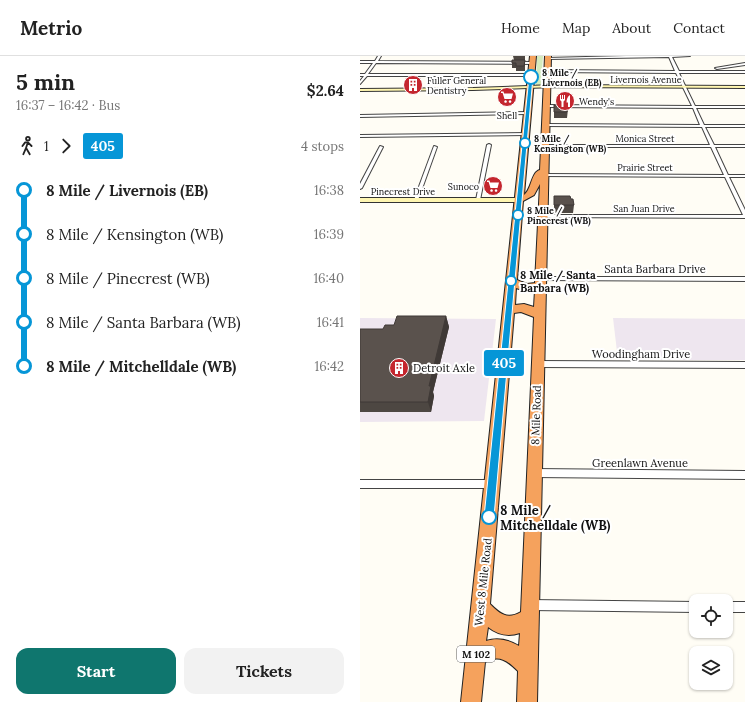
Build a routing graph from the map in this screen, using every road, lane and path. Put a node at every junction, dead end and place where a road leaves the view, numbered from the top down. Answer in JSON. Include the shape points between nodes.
{"nodes":[{"id":1,"x":380,"y":56,"type":"edge"},
{"id":2,"x":689,"y":56,"type":"edge"},
{"id":3,"x":548,"y":57,"type":"edge"},
{"id":4,"x":670,"y":57,"type":"edge"},
{"id":5,"x":533,"y":59,"type":"edge"},
{"id":6,"x":360,"y":62,"type":"edge"},
{"id":7,"x":375,"y":62,"type":"junction"},
{"id":8,"x":745,"y":64,"type":"edge"},
{"id":9,"x":547,"y":71,"type":"junction"},
{"id":10,"x":677,"y":71,"type":"junction"},
{"id":11,"x":686,"y":71,"type":"junction"},
{"id":12,"x":745,"y":72,"type":"edge"},
{"id":13,"x":360,"y":75,"type":"edge"},
{"id":14,"x":366,"y":75,"type":"junction"},
{"id":15,"x":531,"y":75,"type":"junction"},
{"id":16,"x":360,"y":83,"type":"edge"},
{"id":17,"x":547,"y":87,"type":"junction"},
{"id":18,"x":684,"y":87,"type":"junction"},
{"id":19,"x":745,"y":87,"type":"edge"},
{"id":20,"x":530,"y":88,"type":"junction"},
{"id":21,"x":360,"y":91,"type":"edge"},
{"id":22,"x":546,"y":106,"type":"junction"},
{"id":23,"x":694,"y":107,"type":"junction"},
{"id":24,"x":745,"y":107,"type":"edge"},
{"id":25,"x":528,"y":113,"type":"junction"},
{"id":26,"x":360,"y":116,"type":"edge"},
{"id":27,"x":546,"y":125,"type":"junction"},
{"id":28,"x":703,"y":126,"type":"junction"},
{"id":29,"x":745,"y":126,"type":"edge"},
{"id":30,"x":360,"y":136,"type":"edge"},
{"id":31,"x":535,"y":138,"type":"junction"},
{"id":32,"x":489,"y":145,"type":"dead end"},
{"id":33,"x":713,"y":146,"type":"junction"},
{"id":34,"x":745,"y":146,"type":"edge"},
{"id":35,"x":435,"y":147,"type":"dead end"},
{"id":36,"x":381,"y":148,"type":"dead end"},
{"id":37,"x":524,"y":153,"type":"junction"},
{"id":38,"x":540,"y":156,"type":"junction"},
{"id":39,"x":544,"y":175,"type":"junction"},
{"id":40,"x":726,"y":176,"type":"junction"},
{"id":41,"x":745,"y":176,"type":"edge"},
{"id":42,"x":360,"y":188,"type":"edge"},
{"id":43,"x":360,"y":200,"type":"edge"},
{"id":44,"x":416,"y":200,"type":"junction"},
{"id":45,"x":478,"y":200,"type":"junction"},
{"id":46,"x":519,"y":200,"type":"junction"},
{"id":47,"x":542,"y":216,"type":"junction"},
{"id":48,"x":745,"y":216,"type":"edge"},
{"id":49,"x":745,"y":280,"type":"edge"},
{"id":50,"x":511,"y":282,"type":"junction"},
{"id":51,"x":540,"y":282,"type":"junction"},
{"id":52,"x":509,"y":311,"type":"junction"},
{"id":53,"x":539,"y":315,"type":"junction"},
{"id":54,"x":538,"y":364,"type":"junction"},
{"id":55,"x":745,"y":365,"type":"edge"},
{"id":56,"x":534,"y":473,"type":"junction"},
{"id":57,"x":745,"y":475,"type":"edge"},
{"id":58,"x":360,"y":484,"type":"edge"},
{"id":59,"x":492,"y":484,"type":"junction"},
{"id":60,"x":480,"y":606,"type":"junction"},
{"id":61,"x":689,"y":607,"type":"edge"},
{"id":62,"x":733,"y":607,"type":"edge"},
{"id":63,"x":745,"y":607,"type":"edge"},
{"id":64,"x":529,"y":611,"type":"junction"},
{"id":65,"x":476,"y":656,"type":"junction"},
{"id":66,"x":528,"y":666,"type":"junction"},
{"id":67,"x":471,"y":702,"type":"edge"},
{"id":68,"x":526,"y":702,"type":"edge"}],
"edges":[{"from":1,"to":7,"type":"street"},
{"from":2,"to":4,"type":"street"},
{"from":3,"to":4,"type":"street"},
{"from":3,"to":9,"type":"highway","name":"8 Mile Road","number":"M 102"},
{"from":4,"to":10,"type":"street"},
{"from":5,"to":7,"type":"street"},
{"from":5,"to":15,"type":"highway","name":"West 8 Mile Road","number":"M 102"},
{"from":6,"to":7,"type":"street"},
{"from":7,"to":14,"type":"street"},
{"from":8,"to":11,"type":"street"},
{"from":9,"to":10,"type":"street"},
{"from":9,"to":17,"type":"highway","name":"8 Mile Road","number":"M 102"},
{"from":10,"to":11,"type":"street"},
{"from":10,"to":18,"type":"street"},
{"from":11,"to":12,"type":"street"},
{"from":13,"to":14,"type":"street"},
{"from":14,"to":15,"type":"street"},
{"from":14,"to":16,"type":"street"},
{"from":15,"to":20,"type":"highway","name":"West 8 Mile Road","number":"M 102"},
{"from":17,"to":18,"type":"street","name":"Livernois Avenue"},
{"from":17,"to":20,"type":"street","name":"Livernois Avenue"},
{"from":17,"to":22,"type":"highway","name":"8 Mile Road","number":"M 102"},
{"from":18,"to":19,"type":"street","name":"Livernois Avenue"},
{"from":18,"to":23,"type":"street"},
{"from":20,"to":21,"type":"street","name":"Livernois Avenue"},
{"from":20,"to":25,"type":"highway","name":"West 8 Mile Road","number":"M 102"},
{"from":22,"to":23,"type":"street"},
{"from":22,"to":27,"type":"highway","name":"8 Mile Road","number":"M 102"},
{"from":23,"to":24,"type":"street"},
{"from":23,"to":28,"type":"street"},
{"from":25,"to":26,"type":"street"},
{"from":25,"to":31,"type":"highway","name":"West 8 Mile Road","number":"M 102"},
{"from":27,"to":28,"type":"street"},
{"from":27,"to":31,"type":"highway","name":"8 Mile Road","number":"M 102"},
{"from":28,"to":29,"type":"street"},
{"from":28,"to":33,"type":"street"},
{"from":30,"to":31,"type":"street","name":"Monica Street"},
{"from":31,"to":33,"type":"street","name":"Monica Street"},
{"from":31,"to":37,"type":"highway","name":"West 8 Mile Road","number":"M 102"},
{"from":31,"to":38,"type":"highway","name":"8 Mile Road","number":"M 102"},
{"from":32,"to":45,"type":"street"},
{"from":33,"to":34,"type":"street","name":"Monica Street"},
{"from":33,"to":40,"type":"street"},
{"from":35,"to":44,"type":"street"},
{"from":36,"to":42,"type":"street"},
{"from":37,"to":38,"type":"highway"},
{"from":37,"to":46,"type":"highway","name":"West 8 Mile Road","number":"M 102"},
{"from":38,"to":39,"type":"highway","name":"8 Mile Road","number":"M 102"},
{"from":38,"to":46,"type":"highway","via":[[533,192]]},
{"from":39,"to":40,"type":"street","name":"Prairie Street"},
{"from":39,"to":47,"type":"highway","name":"8 Mile Road","number":"M 102"},
{"from":40,"to":41,"type":"street","name":"Prairie Street"},
{"from":40,"to":48,"type":"street"},
{"from":43,"to":44,"type":"street","name":"Pinecrest Drive"},
{"from":44,"to":45,"type":"street","name":"Pinecrest Drive"},
{"from":45,"to":46,"type":"street","name":"Pinecrest Drive"},
{"from":46,"to":50,"type":"highway","name":"West 8 Mile Road","number":"M 102"},
{"from":47,"to":48,"type":"street","name":"San Juan Drive"},
{"from":47,"to":51,"type":"highway","name":"8 Mile Road","number":"M 102"},
{"from":49,"to":51,"type":"street","name":"Santa Barbara Drive"},
{"from":50,"to":51,"type":"highway","via":[[526,288]]},
{"from":50,"to":52,"type":"highway","name":"West 8 Mile Road","number":"M 102"},
{"from":51,"to":53,"type":"highway","name":"8 Mile Road","number":"M 102"},
{"from":52,"to":53,"type":"highway","via":[[524,307]]},
{"from":52,"to":59,"type":"highway","name":"West 8 Mile Road","number":"M 102"},
{"from":53,"to":54,"type":"highway","name":"8 Mile Road","number":"M 102"},
{"from":54,"to":55,"type":"street","name":"Woodingham Drive"},
{"from":54,"to":56,"type":"highway","name":"8 Mile Road","number":"M 102"},
{"from":56,"to":57,"type":"street","name":"Greenlawn Avenue"},
{"from":56,"to":64,"type":"highway","name":"8 Mile Road","number":"M 102"},
{"from":58,"to":59,"type":"street"},
{"from":59,"to":60,"type":"highway","name":"West 8 Mile Road","number":"M 102"},
{"from":60,"to":64,"type":"highway","via":[[503,626],[516,625]]},
{"from":60,"to":65,"type":"highway","name":"West 8 Mile Road","number":"M 102"},
{"from":61,"to":64,"type":"street"},
{"from":62,"to":63,"type":"street"},
{"from":64,"to":66,"type":"highway","name":"8 Mile Road","number":"M 102"},
{"from":65,"to":66,"type":"highway","via":[[493,648],[502,648]]},
{"from":65,"to":67,"type":"highway","name":"West 8 Mile Road","number":"M 102"},
{"from":66,"to":68,"type":"highway","name":"8 Mile Road","number":"M 102"}]}
